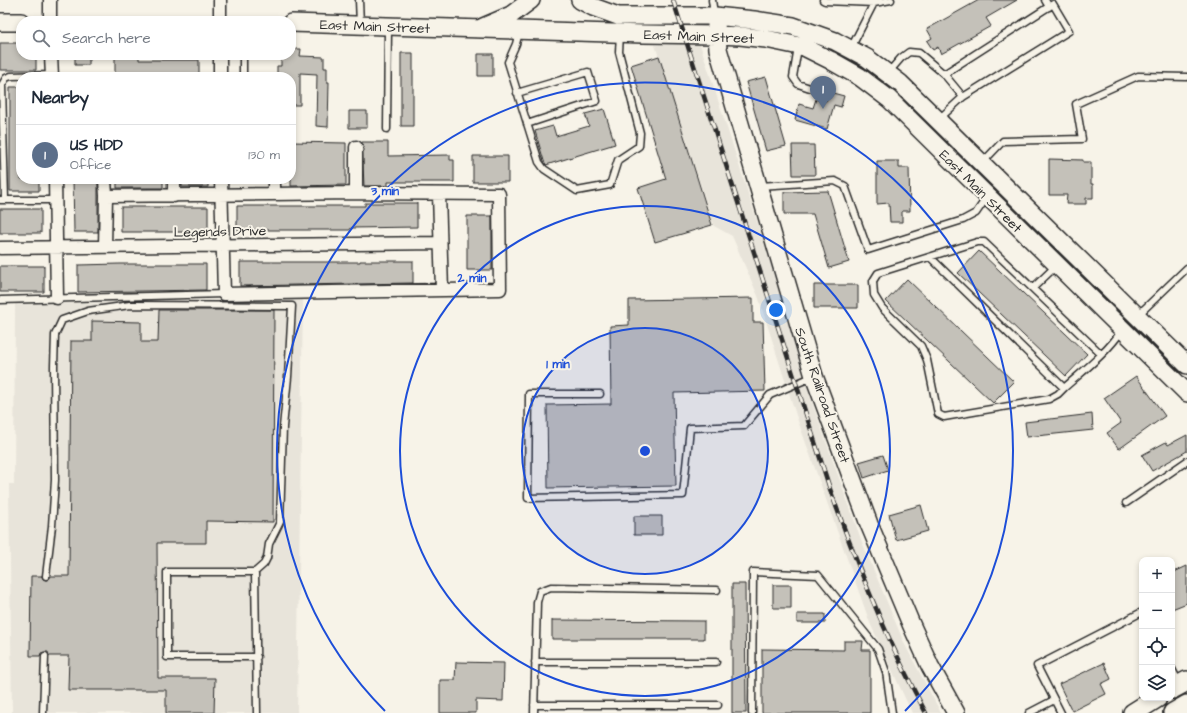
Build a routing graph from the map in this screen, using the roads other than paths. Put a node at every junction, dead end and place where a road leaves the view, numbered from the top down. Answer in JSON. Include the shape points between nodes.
{"nodes":[{"id":1,"x":50,"y":0,"type":"edge"},
{"id":2,"x":220,"y":0,"type":"edge"},
{"id":3,"x":359,"y":0,"type":"edge"},
{"id":4,"x":531,"y":0,"type":"edge"},
{"id":5,"x":580,"y":0,"type":"edge"},
{"id":6,"x":823,"y":0,"type":"edge"},
{"id":7,"x":891,"y":0,"type":"edge"},
{"id":8,"x":1045,"y":0,"type":"edge"},
{"id":9,"x":875,"y":1,"type":"edge"},
{"id":10,"x":1049,"y":7,"type":"junction"},
{"id":11,"x":713,"y":8,"type":"edge"},
{"id":12,"x":50,"y":16,"type":"edge"},
{"id":13,"x":220,"y":16,"type":"edge"},
{"id":14,"x":0,"y":22,"type":"edge"},
{"id":15,"x":16,"y":22,"type":"edge"},
{"id":16,"x":296,"y":23,"type":"edge"},
{"id":17,"x":360,"y":25,"type":"junction"},
{"id":18,"x":388,"y":26,"type":"junction"},
{"id":19,"x":479,"y":29,"type":"junction"},
{"id":20,"x":519,"y":30,"type":"junction"},
{"id":21,"x":620,"y":34,"type":"junction"},
{"id":22,"x":717,"y":35,"type":"junction"},
{"id":23,"x":799,"y":46,"type":"junction"},
{"id":24,"x":851,"y":49,"type":"junction"},
{"id":25,"x":51,"y":60,"type":"edge"},
{"id":26,"x":220,"y":60,"type":"edge"},
{"id":27,"x":243,"y":60,"type":"edge"},
{"id":28,"x":52,"y":72,"type":"edge"},
{"id":29,"x":220,"y":72,"type":"edge"},
{"id":30,"x":243,"y":72,"type":"edge"},
{"id":31,"x":888,"y":74,"type":"junction"},
{"id":32,"x":944,"y":74,"type":"junction"},
{"id":33,"x":16,"y":76,"type":"edge"},
{"id":34,"x":1187,"y":77,"type":"edge"},
{"id":35,"x":822,"y":92,"type":"dead end"},
{"id":36,"x":517,"y":93,"type":"junction"},
{"id":37,"x":963,"y":97,"type":"junction"},
{"id":38,"x":937,"y":120,"type":"junction"},
{"id":39,"x":527,"y":124,"type":"junction"},
{"id":40,"x":387,"y":129,"type":"dead end"},
{"id":41,"x":356,"y":147,"type":"dead end"},
{"id":42,"x":980,"y":162,"type":"junction"},
{"id":43,"x":964,"y":173,"type":"junction"},
{"id":44,"x":54,"y":184,"type":"edge"},
{"id":45,"x":105,"y":184,"type":"edge"},
{"id":46,"x":174,"y":184,"type":"edge"},
{"id":47,"x":221,"y":184,"type":"edge"},
{"id":48,"x":274,"y":184,"type":"edge"},
{"id":49,"x":757,"y":186,"type":"junction"},
{"id":50,"x":356,"y":193,"type":"junction"},
{"id":51,"x":274,"y":194,"type":"junction"},
{"id":52,"x":439,"y":194,"type":"junction"},
{"id":53,"x":222,"y":195,"type":"junction"},
{"id":54,"x":106,"y":196,"type":"junction"},
{"id":55,"x":174,"y":196,"type":"junction"},
{"id":56,"x":987,"y":197,"type":"junction"},
{"id":57,"x":2,"y":200,"type":"edge"},
{"id":58,"x":55,"y":200,"type":"junction"},
{"id":59,"x":439,"y":243,"type":"junction"},
{"id":60,"x":222,"y":246,"type":"junction"},
{"id":61,"x":105,"y":247,"type":"junction"},
{"id":62,"x":0,"y":248,"type":"edge"},
{"id":63,"x":56,"y":248,"type":"junction"},
{"id":64,"x":930,"y":257,"type":"junction"},
{"id":65,"x":1057,"y":265,"type":"junction"},
{"id":66,"x":1187,"y":268,"type":"edge"},
{"id":67,"x":1033,"y":288,"type":"junction"},
{"id":68,"x":442,"y":290,"type":"junction"},
{"id":69,"x":224,"y":294,"type":"junction"},
{"id":70,"x":57,"y":298,"type":"junction"},
{"id":71,"x":0,"y":300,"type":"edge"},
{"id":72,"x":1137,"y":316,"type":"junction"},
{"id":73,"x":1122,"y":330,"type":"junction"},
{"id":74,"x":1101,"y":354,"type":"junction"},
{"id":75,"x":1185,"y":359,"type":"edge"},
{"id":76,"x":814,"y":376,"type":"junction"},
{"id":77,"x":1064,"y":388,"type":"junction"},
{"id":78,"x":1187,"y":393,"type":"edge"},
{"id":79,"x":600,"y":394,"type":"dead end"},
{"id":80,"x":1187,"y":461,"type":"edge"},
{"id":81,"x":1126,"y":503,"type":"dead end"},
{"id":82,"x":256,"y":572,"type":"junction"},
{"id":83,"x":46,"y":576,"type":"dead end"},
{"id":84,"x":717,"y":590,"type":"dead end"},
{"id":85,"x":1139,"y":614,"type":"edge"},
{"id":86,"x":45,"y":656,"type":"dead end"},
{"id":87,"x":257,"y":657,"type":"junction"},
{"id":88,"x":536,"y":662,"type":"junction"},
{"id":89,"x":716,"y":662,"type":"dead end"},
{"id":90,"x":1054,"y":700,"type":"junction"},
{"id":91,"x":1152,"y":701,"type":"edge"},
{"id":92,"x":534,"y":705,"type":"junction"},
{"id":93,"x":718,"y":705,"type":"dead end"},
{"id":94,"x":1187,"y":705,"type":"edge"},
{"id":95,"x":43,"y":713,"type":"edge"},
{"id":96,"x":257,"y":713,"type":"edge"},
{"id":97,"x":534,"y":713,"type":"edge"},
{"id":98,"x":752,"y":713,"type":"edge"},
{"id":99,"x":892,"y":713,"type":"edge"},
{"id":100,"x":956,"y":713,"type":"edge"},
{"id":101,"x":1029,"y":713,"type":"edge"},
{"id":102,"x":1061,"y":713,"type":"edge"},
{"id":103,"x":1133,"y":713,"type":"edge"},
{"id":104,"x":1173,"y":713,"type":"edge"}],
"edges":[{"from":1,"to":12,"type":"street"},
{"from":2,"to":13,"type":"street"},
{"from":3,"to":17,"type":"lane"},
{"from":4,"to":19,"type":"main road","via":[[511,15]]},
{"from":5,"to":11,"type":"main road","name":"East Main Street","via":[[593,8],[618,16]]},
{"from":6,"to":9,"type":"lane"},
{"from":7,"to":9,"type":"lane"},
{"from":8,"to":10,"type":"lane"},
{"from":9,"to":24,"type":"lane"},
{"from":10,"to":32,"type":"lane"},
{"from":10,"to":37,"type":"lane","via":[[1053,4],[1069,31]]},
{"from":11,"to":22,"type":"main road","name":"South Railroad Street"},
{"from":11,"to":24,"type":"main road","name":"East Main Street","via":[[754,20],[793,26]]},
{"from":14,"to":15,"type":"main road"},
{"from":16,"to":17,"type":"main road","name":"East Main Street"},
{"from":17,"to":18,"type":"main road","name":"East Main Street"},
{"from":18,"to":19,"type":"main road","name":"East Main Street"},
{"from":18,"to":40,"type":"lane"},
{"from":19,"to":20,"type":"main road","name":"East Main Street"},
{"from":20,"to":21,"type":"main road","name":"East Main Street"},
{"from":20,"to":36,"type":"lane","via":[[508,62]]},
{"from":21,"to":22,"type":"main road","name":"East Main Street"},
{"from":21,"to":39,"type":"lane","via":[[620,52],[640,133],[639,146],[618,160],[610,185],[577,191],[544,168],[539,162]]},
{"from":22,"to":23,"type":"main road","name":"East Main Street","via":[[766,39]]},
{"from":22,"to":49,"type":"main road","name":"South Railroad Street","via":[[718,49]]},
{"from":23,"to":35,"type":"lane","via":[[793,77],[798,84]]},
{"from":23,"to":43,"type":"main road","name":"East Main Street","via":[[860,77],[889,98]]},
{"from":24,"to":31,"type":"main road","name":"East Main Street"},
{"from":25,"to":28,"type":"street"},
{"from":26,"to":29,"type":"street"},
{"from":27,"to":30,"type":"lane"},
{"from":31,"to":32,"type":"lane","via":[[901,58],[910,52],[919,53]]},
{"from":31,"to":38,"type":"main road","name":"East Main Street"},
{"from":32,"to":37,"type":"lane"},
{"from":33,"to":57,"type":"lane","via":[[6,78],[2,85]]},
{"from":34,"to":42,"type":"lane","via":[[1138,76],[1076,104],[1082,139],[1003,142]]},
{"from":36,"to":39,"type":"lane"},
{"from":36,"to":39,"type":"lane","via":[[588,72],[597,101]]},
{"from":37,"to":38,"type":"lane"},
{"from":38,"to":42,"type":"main road","name":"East Main Street"},
{"from":41,"to":50,"type":"street"},
{"from":42,"to":43,"type":"main road"},
{"from":42,"to":72,"type":"main road","name":"East Main Street"},
{"from":43,"to":56,"type":"main road","name":"East Main Street"},
{"from":44,"to":58,"type":"street"},
{"from":45,"to":54,"type":"street"},
{"from":46,"to":55,"type":"street"},
{"from":47,"to":53,"type":"street"},
{"from":48,"to":51,"type":"street"},
{"from":49,"to":56,"type":"lane","via":[[835,181],[845,186],[868,250],[963,220],[976,213]]},
{"from":49,"to":76,"type":"main road","name":"South Railroad Street"},
{"from":50,"to":51,"type":"street"},
{"from":50,"to":52,"type":"street"},
{"from":51,"to":53,"type":"street"},
{"from":52,"to":59,"type":"street"},
{"from":52,"to":68,"type":"street","via":[[499,194],[500,289]]},
{"from":53,"to":55,"type":"street"},
{"from":53,"to":60,"type":"street"},
{"from":54,"to":55,"type":"street"},
{"from":54,"to":61,"type":"street"},
{"from":56,"to":65,"type":"main road","name":"East Main Street"},
{"from":57,"to":58,"type":"lane"},
{"from":58,"to":63,"type":"street"},
{"from":59,"to":60,"type":"street","name":"Legends Drive"},
{"from":59,"to":68,"type":"street"},
{"from":60,"to":61,"type":"street","name":"Legends Drive"},
{"from":60,"to":69,"type":"street"},
{"from":61,"to":63,"type":"street","name":"Legends Drive"},
{"from":62,"to":63,"type":"street","name":"Legends Drive"},
{"from":63,"to":70,"type":"street"},
{"from":64,"to":67,"type":"lane","via":[[984,242]]},
{"from":64,"to":77,"type":"lane"},
{"from":64,"to":77,"type":"lane","via":[[878,274],[873,282],[874,295],[882,308],[920,346],[927,360],[938,414],[944,417],[1049,399]]},
{"from":65,"to":67,"type":"lane"},
{"from":65,"to":73,"type":"main road","name":"East Main Street"},
{"from":66,"to":72,"type":"lane"},
{"from":67,"to":74,"type":"lane"},
{"from":68,"to":69,"type":"street"},
{"from":69,"to":70,"type":"lane"},
{"from":70,"to":71,"type":"lane"},
{"from":72,"to":73,"type":"main road"},
{"from":72,"to":75,"type":"main road","name":"East Main Street"},
{"from":73,"to":74,"type":"lane","via":[[1116,340]]},
{"from":73,"to":78,"type":"main road","name":"East Main Street"},
{"from":74,"to":77,"type":"lane"},
{"from":76,"to":79,"type":"lane","via":[[770,395],[744,426],[690,428],[683,495],[528,498],[529,394]]},
{"from":76,"to":100,"type":"main road","name":"South Railroad Street","via":[[869,524],[911,624]]},
{"from":80,"to":81,"type":"lane"},
{"from":82,"to":83,"type":"lane","via":[[267,558],[269,544],[280,522],[283,426],[292,306],[130,305],[88,311],[62,320],[55,335],[56,480]]},
{"from":82,"to":87,"type":"lane"},
{"from":82,"to":87,"type":"lane","via":[[167,572],[167,657]]},
{"from":84,"to":88,"type":"lane","via":[[551,587],[540,591],[537,602]]},
{"from":85,"to":90,"type":"lane","via":[[1037,666]]},
{"from":86,"to":95,"type":"lane"},
{"from":87,"to":96,"type":"lane"},
{"from":88,"to":89,"type":"lane"},
{"from":88,"to":92,"type":"lane"},
{"from":90,"to":101,"type":"lane"},
{"from":90,"to":102,"type":"lane"},
{"from":91,"to":103,"type":"main road"},
{"from":92,"to":93,"type":"lane"},
{"from":92,"to":97,"type":"lane"},
{"from":94,"to":104,"type":"main road"},
{"from":98,"to":99,"type":"lane","via":[[753,572],[818,575],[878,649],[886,672]]}]}
